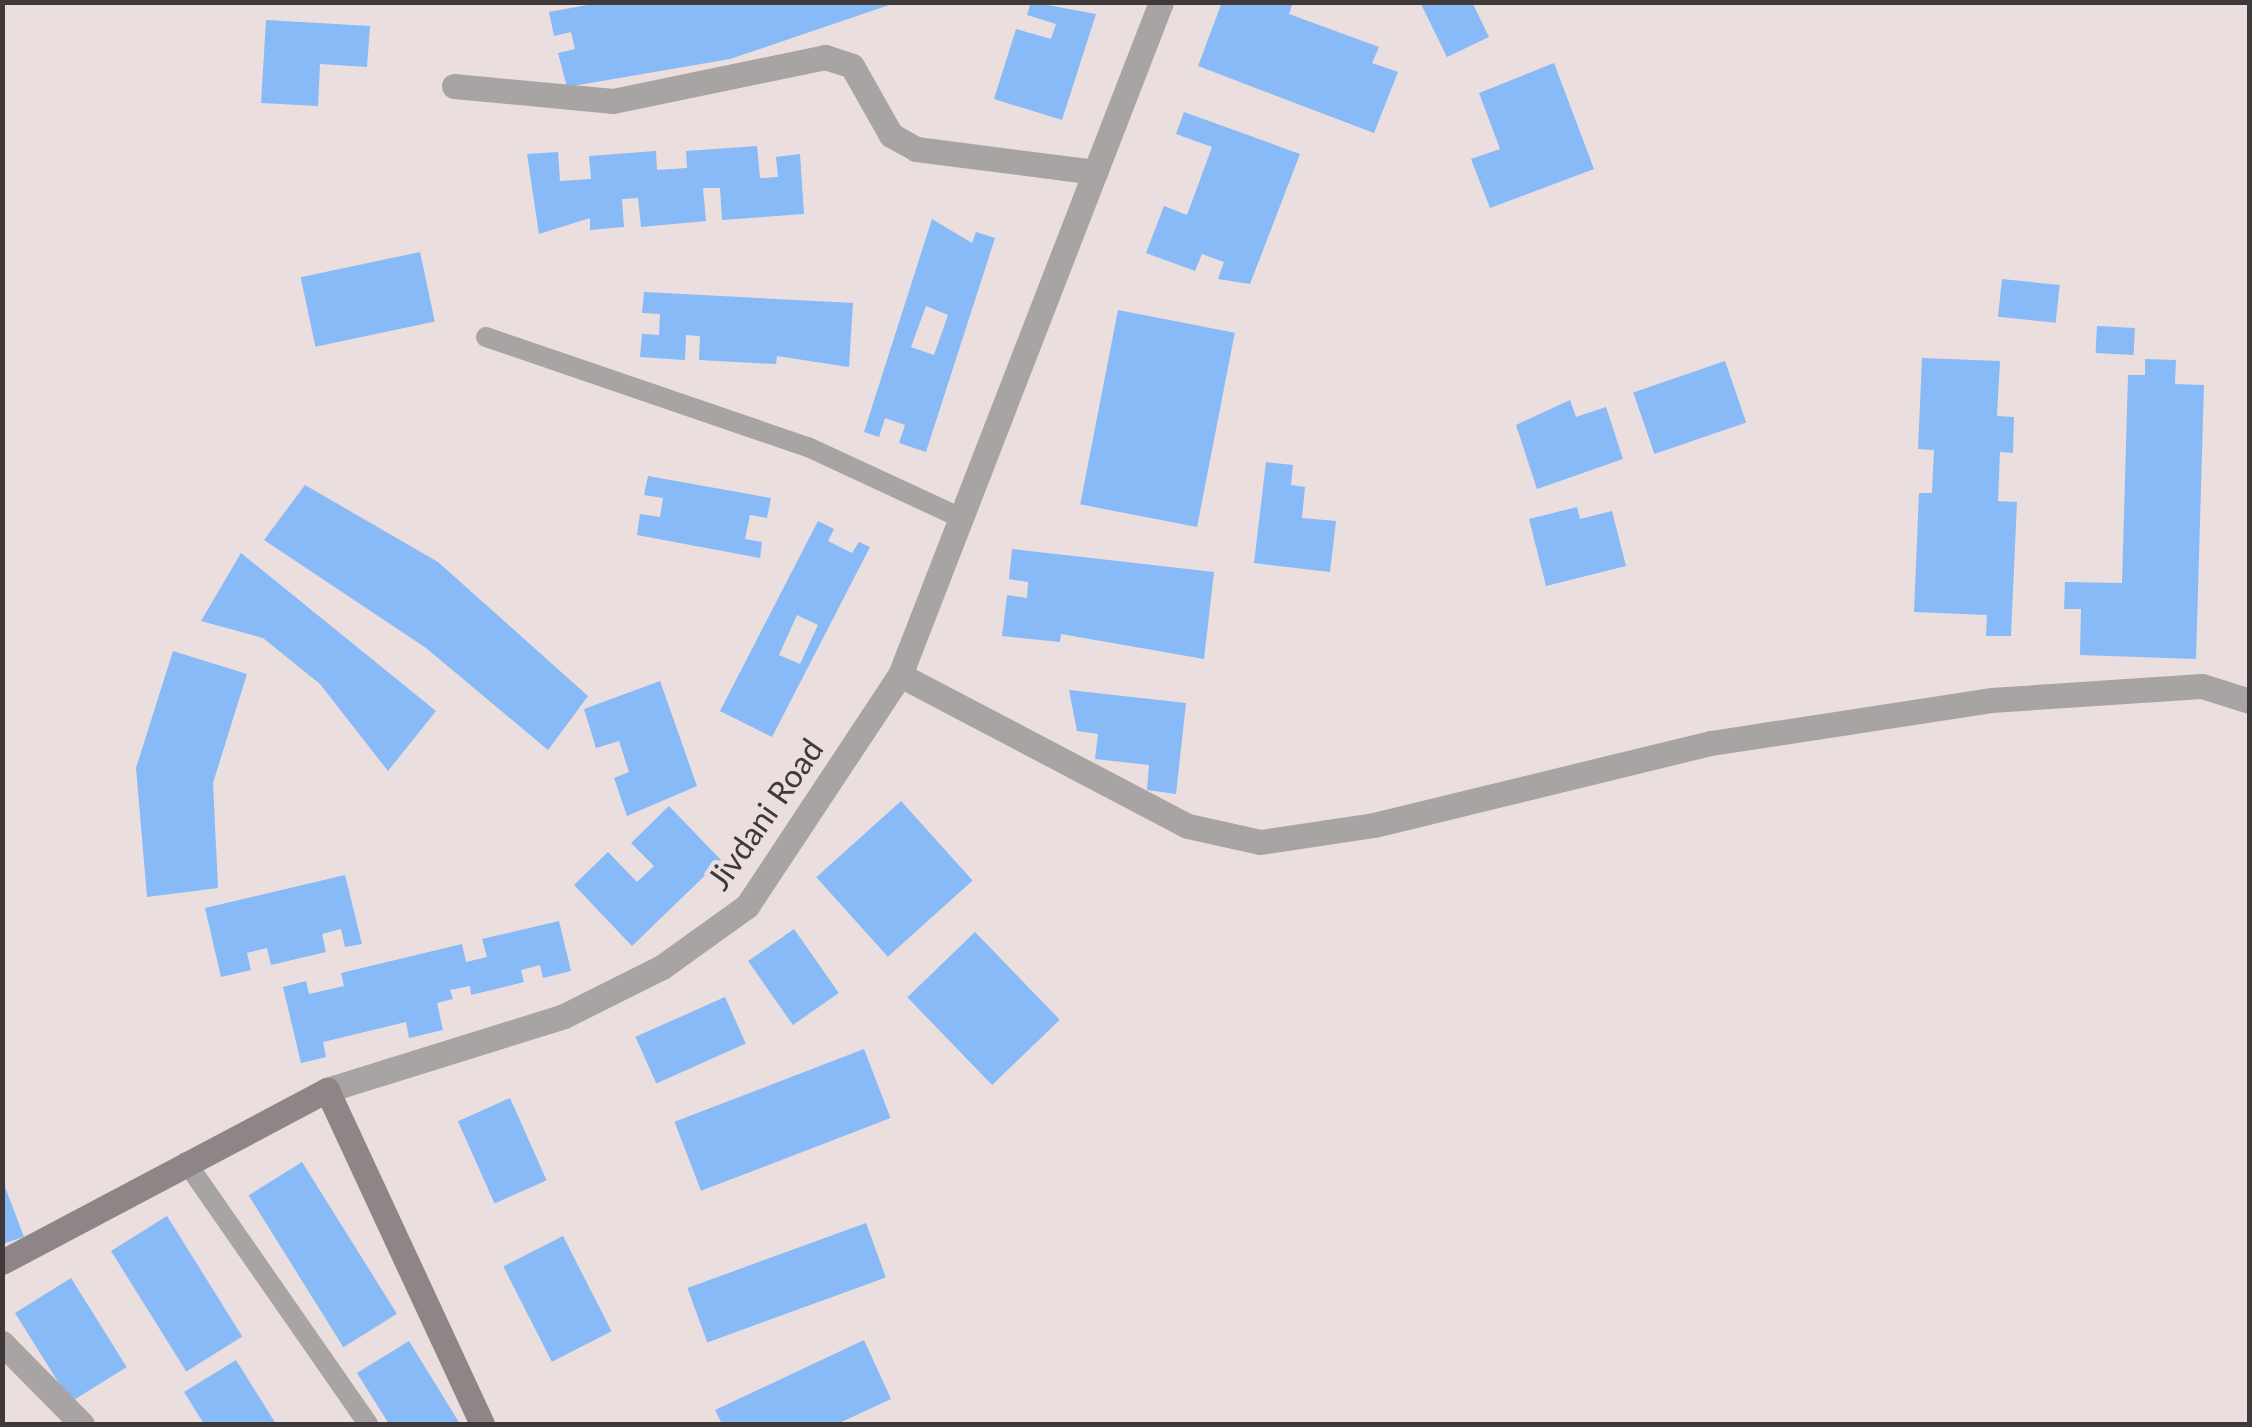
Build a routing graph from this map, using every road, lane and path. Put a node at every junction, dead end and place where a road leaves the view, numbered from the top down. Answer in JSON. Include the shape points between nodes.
{"nodes":[{"id":1,"x":1161,"y":2,"type":"edge"},
{"id":2,"x":454,"y":86,"type":"dead end"},
{"id":3,"x":1096,"y":172,"type":"junction"},
{"id":4,"x":486,"y":337,"type":"dead end"},
{"id":5,"x":961,"y":518,"type":"junction"},
{"id":6,"x":900,"y":675,"type":"junction"},
{"id":7,"x":2250,"y":701,"type":"edge"},
{"id":8,"x":327,"y":1090,"type":"junction"},
{"id":9,"x":186,"y":1162,"type":"junction"},
{"id":10,"x":2,"y":1262,"type":"edge"},
{"id":11,"x":2,"y":1343,"type":"edge"},
{"id":12,"x":82,"y":1424,"type":"edge"},
{"id":13,"x":368,"y":1424,"type":"edge"},
{"id":14,"x":482,"y":1424,"type":"edge"}],
"edges":[{"from":1,"to":3,"type":"street","name":"Jivdani Road"},
{"from":2,"to":3,"type":"street","via":[[613,100],[826,57],[852,66],[891,135],[916,148]]},
{"from":3,"to":5,"type":"street","name":"Jivdani Road"},
{"from":4,"to":5,"type":"lane","via":[[808,448]]},
{"from":5,"to":6,"type":"street","name":"Jivdani Road"},
{"from":6,"to":7,"type":"street","via":[[1188,826],[1260,842],[1374,825],[1711,742],[1991,700],[2202,686]]},
{"from":6,"to":8,"type":"street","name":"Jivdani Road","via":[[747,906],[662,967],[564,1016]]},
{"from":8,"to":9,"type":"main road","name":"Jivdani Road"},
{"from":8,"to":14,"type":"main road"},
{"from":9,"to":10,"type":"main road","name":"Jivdani Road"},
{"from":9,"to":13,"type":"lane"},
{"from":11,"to":12,"type":"street"}]}
